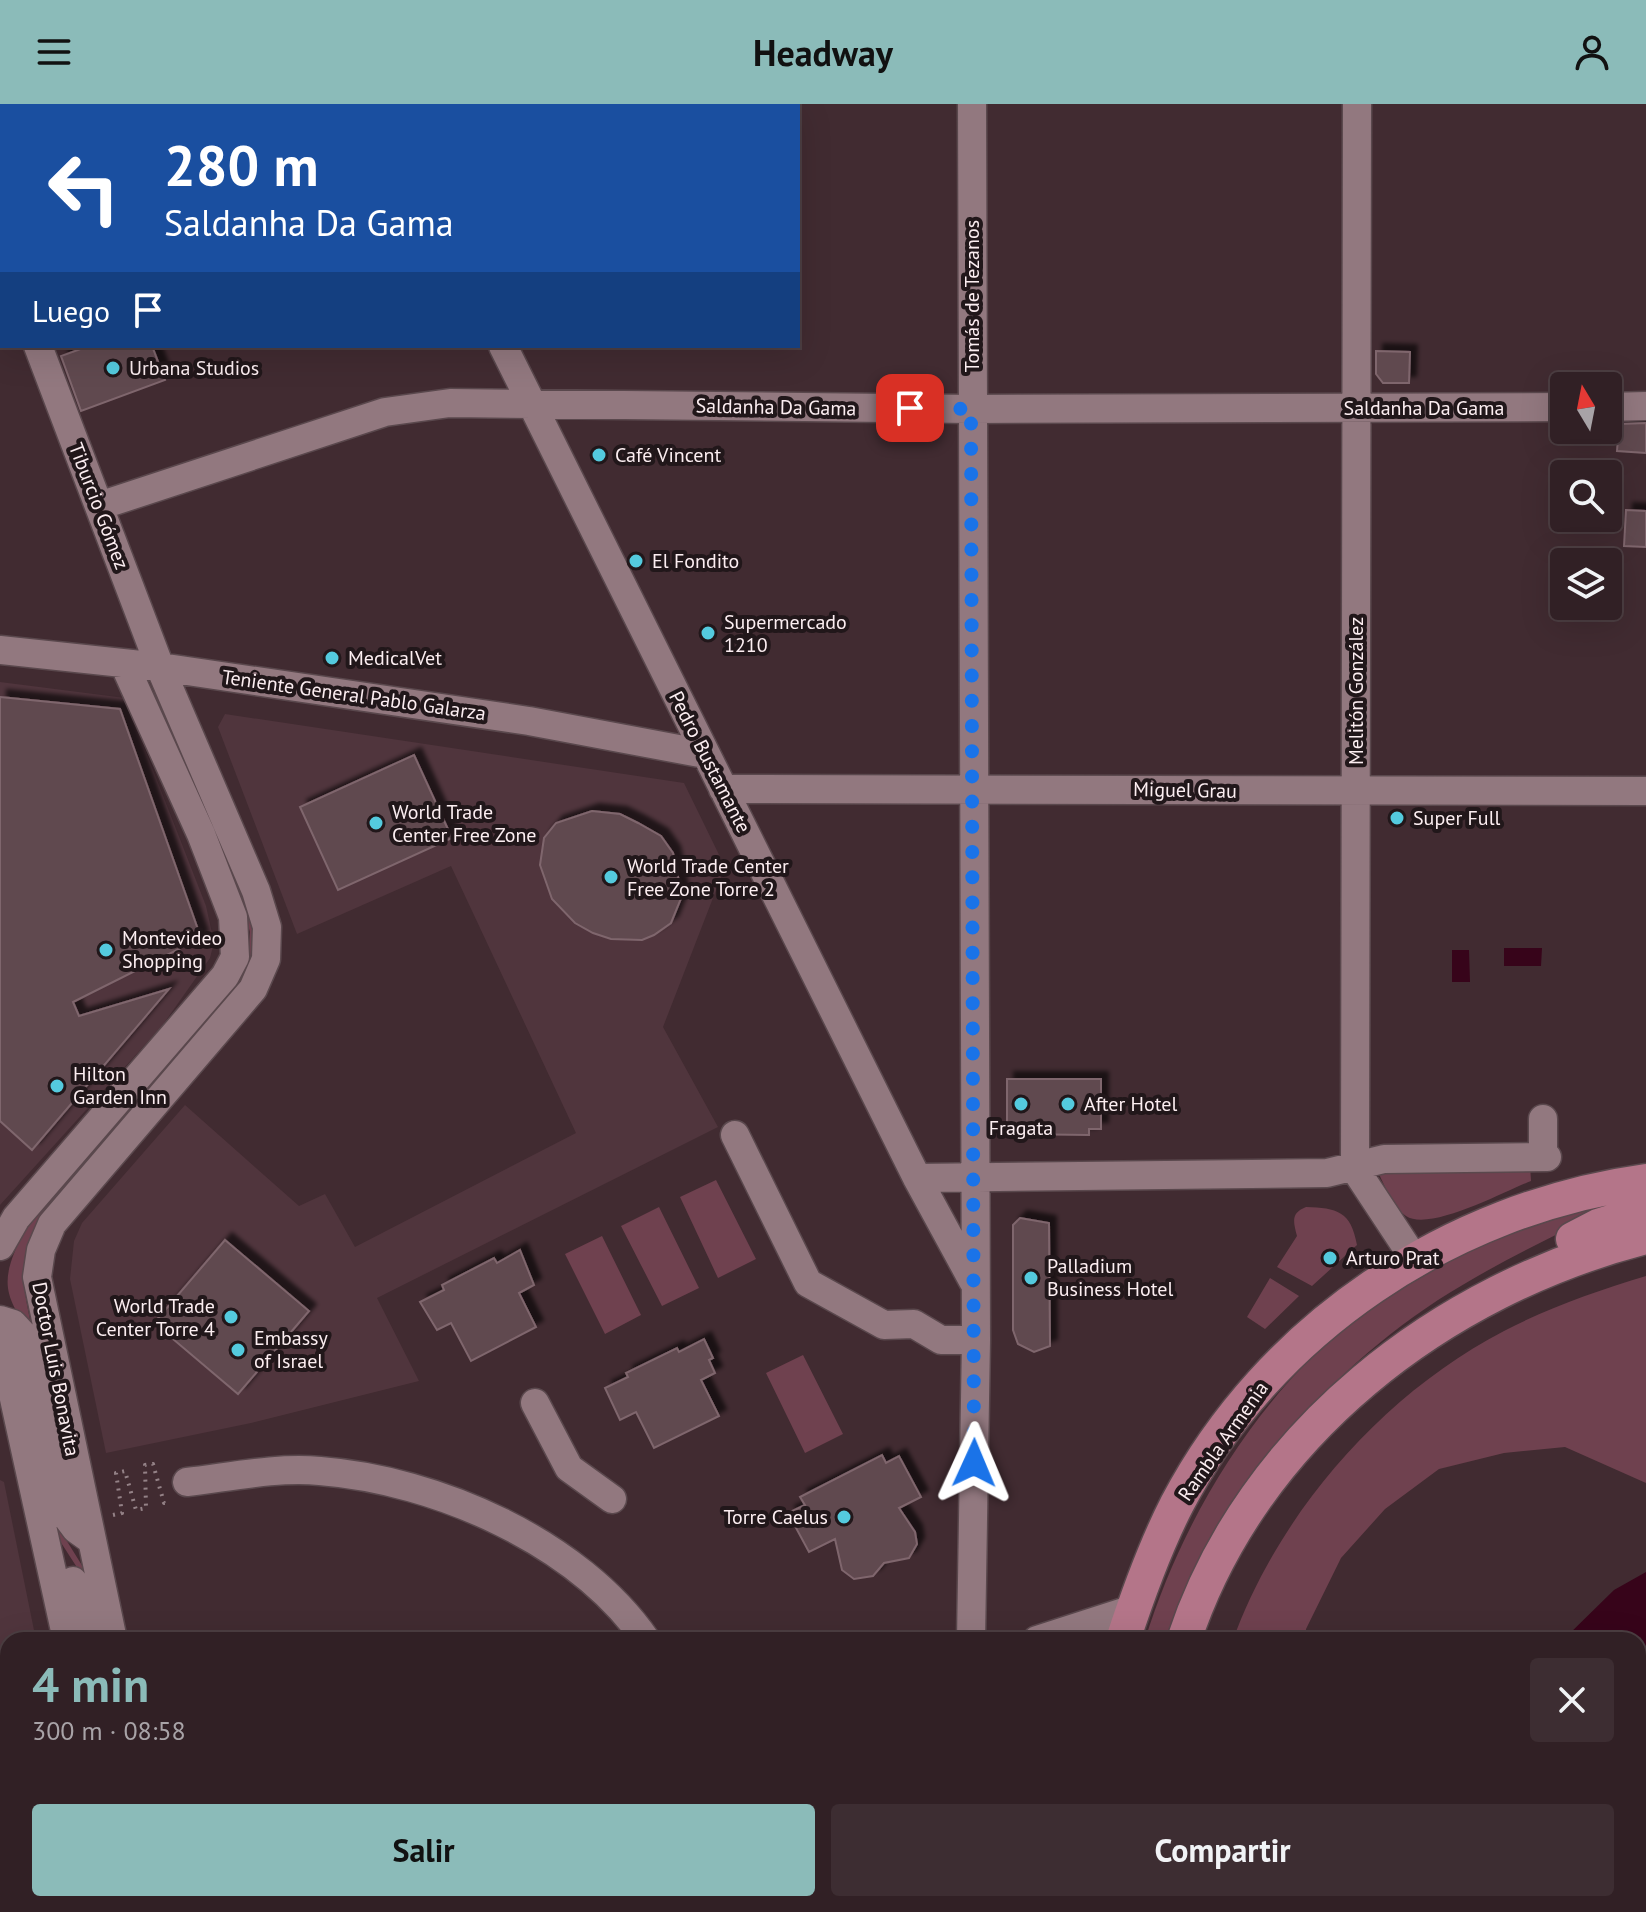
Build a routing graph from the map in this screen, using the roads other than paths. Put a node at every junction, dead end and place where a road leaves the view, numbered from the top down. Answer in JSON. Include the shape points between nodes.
{"nodes":[{"id":1,"x":972,"y":104,"type":"edge"},
{"id":2,"x":1357,"y":104,"type":"edge"},
{"id":3,"x":39,"y":348,"type":"edge"},
{"id":4,"x":504,"y":348,"type":"edge"},
{"id":5,"x":533,"y":403,"type":"junction"},
{"id":6,"x":1646,"y":406,"type":"edge"},
{"id":7,"x":1550,"y":407,"type":"edge"},
{"id":8,"x":1622,"y":407,"type":"edge"},
{"id":9,"x":971,"y":409,"type":"junction"},
{"id":10,"x":1357,"y":409,"type":"junction"},
{"id":11,"x":99,"y":506,"type":"junction"},
{"id":12,"x":0,"y":650,"type":"edge"},
{"id":13,"x":125,"y":666,"type":"junction"},
{"id":14,"x":160,"y":667,"type":"junction"},
{"id":15,"x":705,"y":754,"type":"junction"},
{"id":16,"x":973,"y":787,"type":"junction"},
{"id":17,"x":723,"y":789,"type":"junction"},
{"id":18,"x":1646,"y":791,"type":"edge"},
{"id":19,"x":1356,"y":792,"type":"junction"},
{"id":20,"x":1543,"y":1119,"type":"dead end"},
{"id":21,"x":735,"y":1135,"type":"dead end"},
{"id":22,"x":1355,"y":1169,"type":"junction"},
{"id":23,"x":975,"y":1177,"type":"junction"},
{"id":24,"x":917,"y":1178,"type":"junction"},
{"id":25,"x":1646,"y":1181,"type":"edge"},
{"id":26,"x":1646,"y":1211,"type":"edge"},
{"id":27,"x":1646,"y":1237,"type":"edge"},
{"id":28,"x":0,"y":1246,"type":"edge"},
{"id":29,"x":1415,"y":1260,"type":"junction"},
{"id":30,"x":975,"y":1286,"type":"junction"},
{"id":31,"x":1487,"y":1298,"type":"junction"},
{"id":32,"x":0,"y":1320,"type":"edge"},
{"id":33,"x":0,"y":1335,"type":"edge"},
{"id":34,"x":976,"y":1340,"type":"junction"},
{"id":35,"x":535,"y":1403,"type":"dead end"},
{"id":36,"x":11,"y":1437,"type":"edge"},
{"id":37,"x":187,"y":1482,"type":"road end"},
{"id":38,"x":612,"y":1499,"type":"dead end"},
{"id":39,"x":90,"y":1539,"type":"junction"},
{"id":40,"x":48,"y":1552,"type":"junction"},
{"id":41,"x":1128,"y":1624,"type":"edge"},
{"id":42,"x":65,"y":1632,"type":"edge"},
{"id":43,"x":86,"y":1632,"type":"edge"},
{"id":44,"x":111,"y":1632,"type":"edge"},
{"id":45,"x":639,"y":1632,"type":"edge"},
{"id":46,"x":971,"y":1632,"type":"edge"},
{"id":47,"x":1082,"y":1632,"type":"edge"},
{"id":48,"x":1188,"y":1632,"type":"edge"}],
"edges":[{"from":1,"to":9,"type":"street","name":"Tomás de Tezanos"},
{"from":2,"to":10,"type":"street","name":"Melitón González"},
{"from":3,"to":11,"type":"street","name":"Tiburcio Gómez"},
{"from":4,"to":5,"type":"street","name":"Pedro Bustamante"},
{"from":5,"to":9,"type":"street","name":"Saldanha Da Gama"},
{"from":5,"to":11,"type":"street","name":"Saldanha Da Gama","via":[[450,403],[385,412]]},
{"from":5,"to":15,"type":"street","name":"Pedro Bustamante"},
{"from":6,"to":8,"type":"street"},
{"from":7,"to":10,"type":"street","name":"Saldanha Da Gama"},
{"from":9,"to":10,"type":"street","name":"Saldanha Da Gama"},
{"from":9,"to":16,"type":"street","name":"Tomás de Tezanos"},
{"from":10,"to":19,"type":"street","name":"Melitón González"},
{"from":11,"to":14,"type":"street","name":"Tiburcio Gómez"},
{"from":12,"to":13,"type":"street","name":"Teniente General Pablo Galarza"},
{"from":13,"to":14,"type":"street","name":"Teniente General Pablo Galarza"},
{"from":13,"to":28,"type":"street","via":[[233,917],[235,957],[225,976],[16,1218]]},
{"from":14,"to":15,"type":"street","name":"Teniente General Pablo Galarza","via":[[529,721]]},
{"from":14,"to":39,"type":"street","name":"Doctor Luis Bonavita","via":[[256,891],[267,927],[266,959],[253,989],[52,1224],[41,1250],[37,1277]]},
{"from":15,"to":17,"type":"street","name":"Pedro Bustamante"},
{"from":16,"to":17,"type":"street","name":"Miguel Grau"},
{"from":16,"to":19,"type":"street","name":"Miguel Grau"},
{"from":16,"to":23,"type":"street","name":"Tomás de Tezanos"},
{"from":17,"to":24,"type":"street","name":"Pedro Bustamante"},
{"from":18,"to":19,"type":"street","name":"Miguel Grau"},
{"from":19,"to":22,"type":"street","name":"Melitón González"},
{"from":20,"to":22,"type":"street","via":[[1545,1157],[1384,1159]]},
{"from":21,"to":34,"type":"street","via":[[808,1283],[884,1325],[914,1324],[941,1340]]},
{"from":22,"to":23,"type":"street"},
{"from":22,"to":29,"type":"street"},
{"from":23,"to":24,"type":"street"},
{"from":23,"to":30,"type":"street","name":"Tomás de Tezanos"},
{"from":24,"to":30,"type":"street","name":"Pedro Bustamante"},
{"from":25,"to":29,"type":"main road","name":"Rambla Armenia","via":[[1587,1191],[1496,1220]]},
{"from":26,"to":31,"type":"main road","via":[[1585,1232]]},
{"from":27,"to":31,"type":"main road","via":[[1559,1263]]},
{"from":29,"to":41,"type":"main road","name":"Rambla Armenia","via":[[1310,1334],[1246,1403],[1177,1503]]},
{"from":30,"to":34,"type":"street","name":"Tomás de Tezanos"},
{"from":31,"to":48,"type":"main road","via":[[1369,1375],[1287,1458],[1235,1533]]},
{"from":32,"to":39,"type":"street","via":[[13,1324],[26,1338],[64,1513]]},
{"from":33,"to":36,"type":"street"},
{"from":34,"to":46,"type":"street","name":"Tomás de Tezanos"},
{"from":35,"to":38,"type":"street","via":[[569,1468]]},
{"from":36,"to":40,"type":"street"},
{"from":37,"to":45,"type":"street","via":[[318,1470],[403,1484],[503,1524],[562,1557],[607,1595]]},
{"from":39,"to":44,"type":"street","name":"Doctor Luis Bonavita"},
{"from":40,"to":42,"type":"street"},
{"from":40,"to":43,"type":"street","via":[[70,1571]]},
{"from":41,"to":47,"type":"street"}]}
